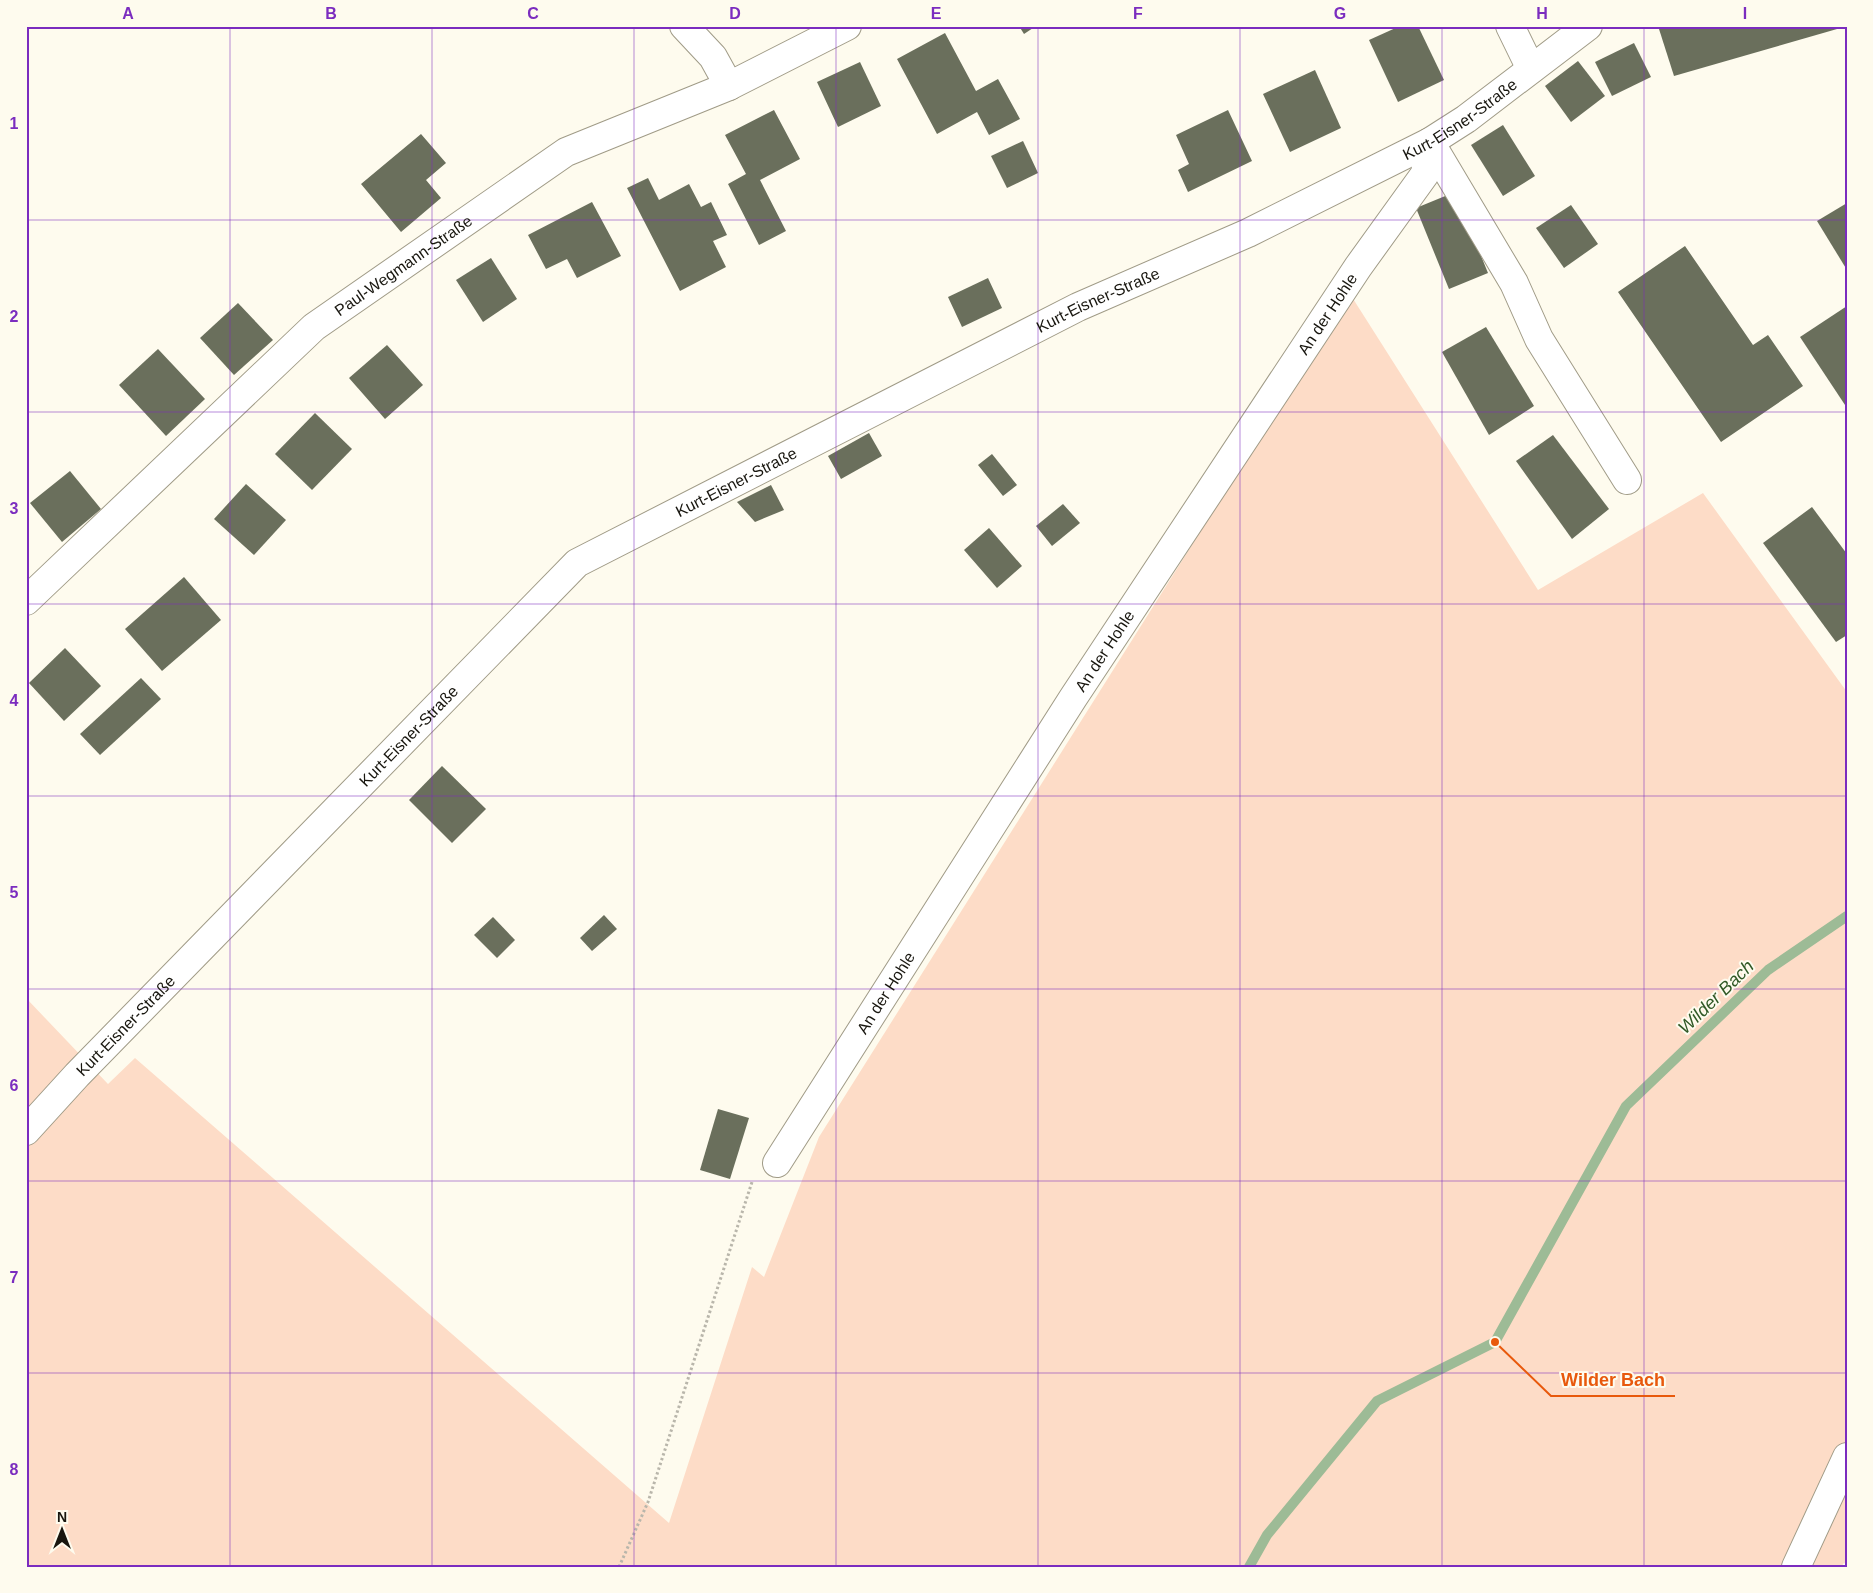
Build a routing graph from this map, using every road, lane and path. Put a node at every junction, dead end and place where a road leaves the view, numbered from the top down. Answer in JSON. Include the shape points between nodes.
{"nodes":[{"id":1,"x":684,"y":26,"type":"edge"},
{"id":2,"x":847,"y":26,"type":"edge"},
{"id":3,"x":1510,"y":26,"type":"edge"},
{"id":4,"x":1588,"y":26,"type":"edge"},
{"id":5,"x":1532,"y":70,"type":"junction"},
{"id":6,"x":729,"y":86,"type":"junction"},
{"id":7,"x":1430,"y":142,"type":"junction"},
{"id":8,"x":1626,"y":480,"type":"dead end"},
{"id":9,"x":26,"y":601,"type":"edge"},
{"id":10,"x":26,"y":1131,"type":"edge"},
{"id":11,"x":777,"y":1162,"type":"joint"},
{"id":12,"x":1847,"y":1457,"type":"edge"},
{"id":13,"x":619,"y":1567,"type":"edge"},
{"id":14,"x":1796,"y":1567,"type":"edge"}],
"edges":[{"from":1,"to":6,"type":"street","via":[[713,57]]},
{"from":2,"to":6,"type":"street","name":"Paul-Wegmann-Straße"},
{"from":3,"to":5,"type":"street"},
{"from":4,"to":5,"type":"street","name":"Kurt-Eisner-Straße"},
{"from":5,"to":7,"type":"street","name":"Kurt-Eisner-Straße"},
{"from":6,"to":9,"type":"street","name":"Paul-Wegmann-Straße","via":[[566,152],[314,327]]},
{"from":7,"to":8,"type":"street","via":[[1514,283],[1539,339]]},
{"from":7,"to":10,"type":"street","name":"Kurt-Eisner-Straße","via":[[1248,233],[1078,307],[577,563]]},
{"from":7,"to":11,"type":"street","name":"An der Hohle","via":[[1425,174],[1358,267],[1073,698]]},
{"from":11,"to":13,"type":"path","via":[[753,1178],[648,1502]]},
{"from":12,"to":14,"type":"street"}]}
